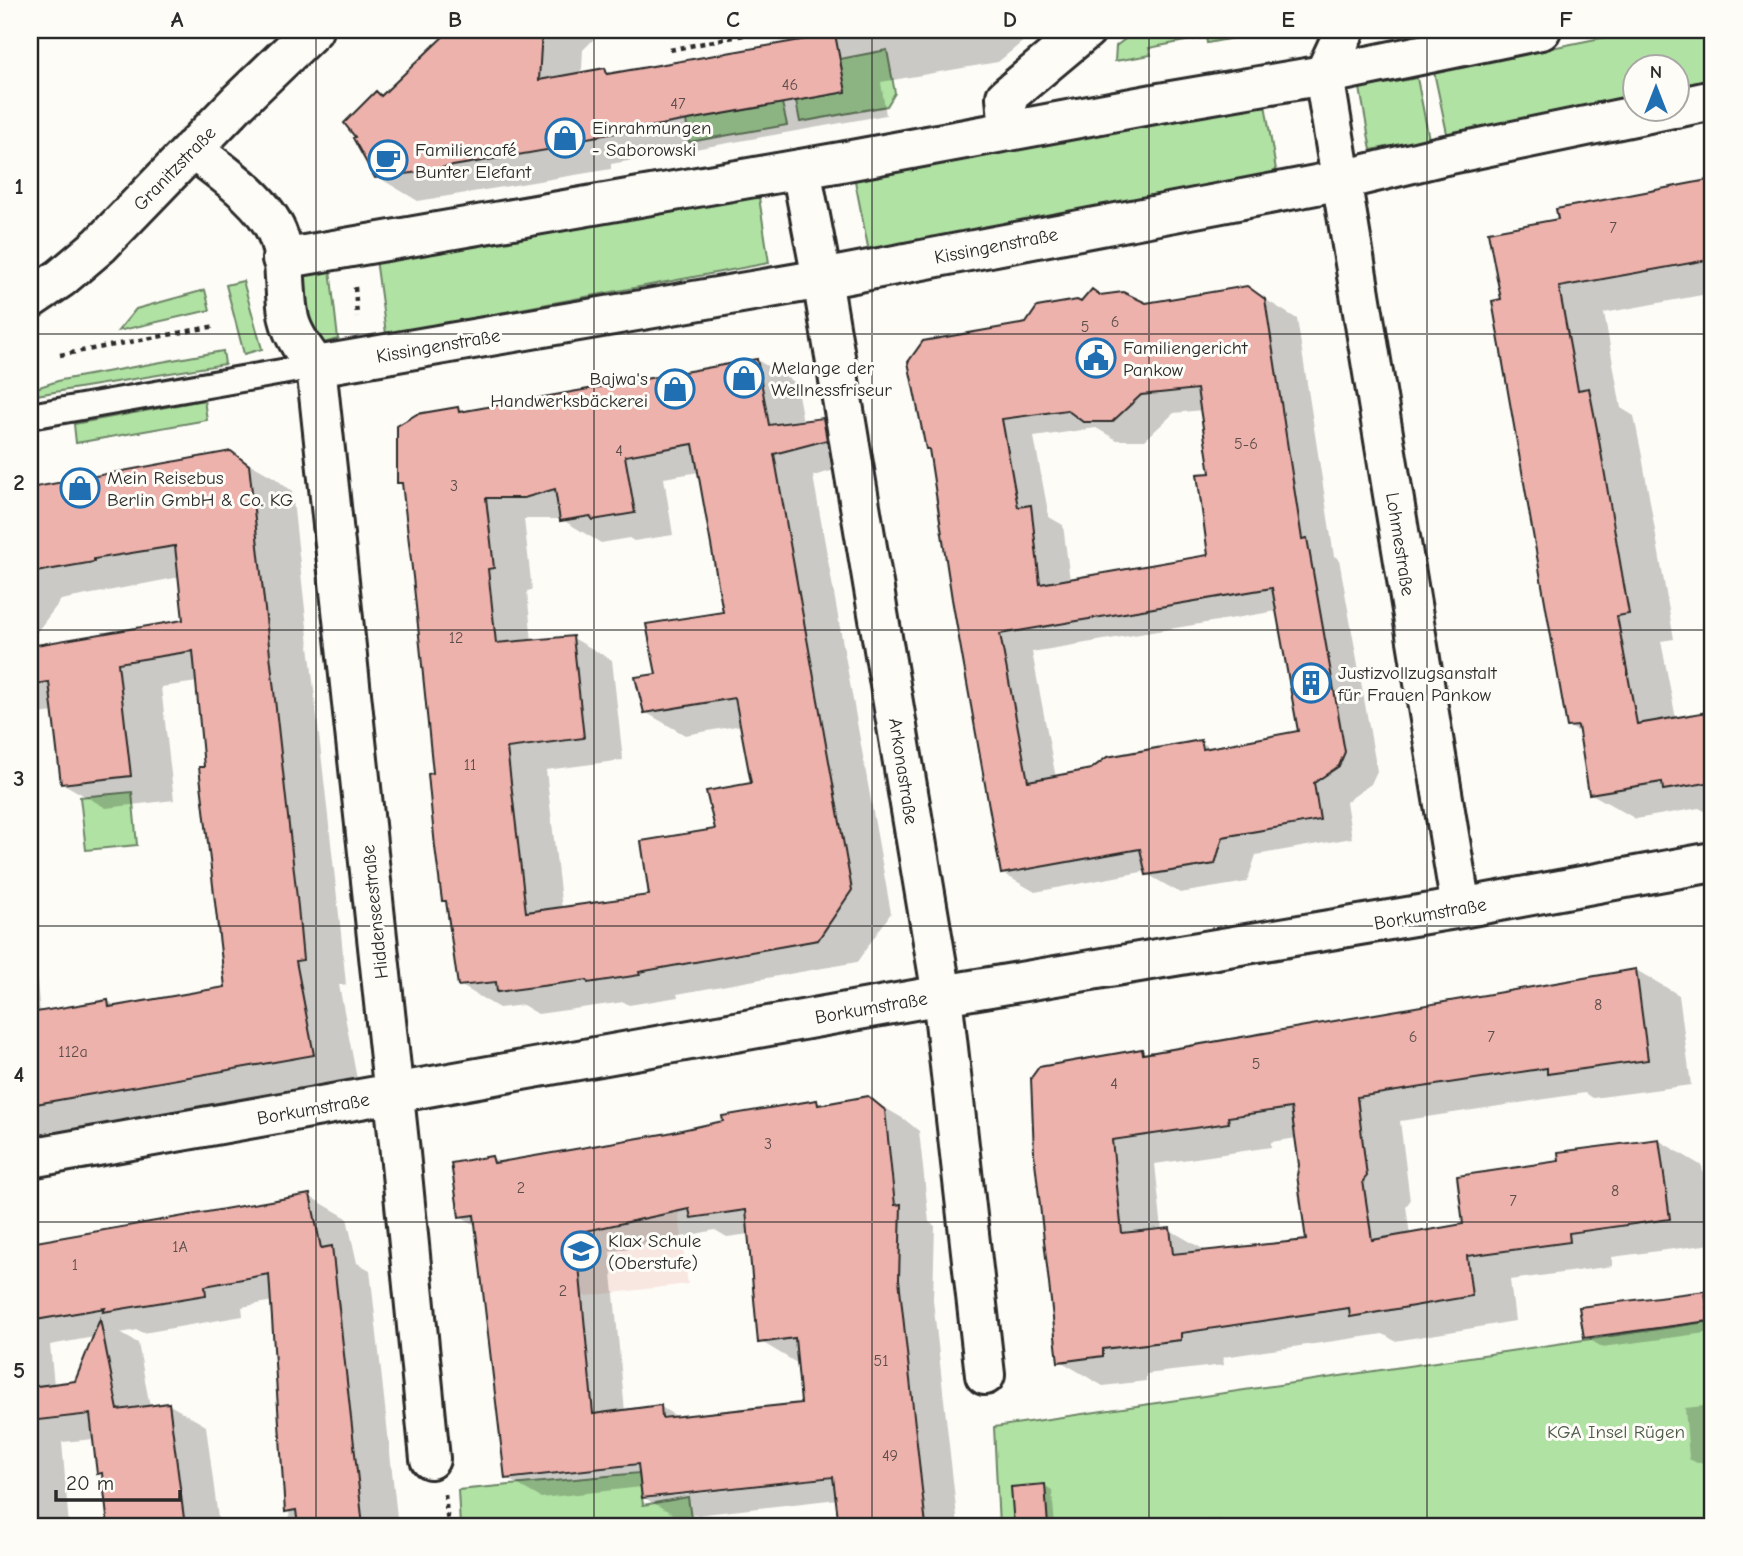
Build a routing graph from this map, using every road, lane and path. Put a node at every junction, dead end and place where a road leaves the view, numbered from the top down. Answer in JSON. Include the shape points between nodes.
{"nodes":[{"id":1,"x":313,"y":30,"type":"edge"},
{"id":2,"x":768,"y":30,"type":"edge"},
{"id":3,"x":1086,"y":30,"type":"edge"},
{"id":4,"x":1345,"y":30,"type":"edge"},
{"id":5,"x":1541,"y":30,"type":"edge"},
{"id":6,"x":670,"y":50,"type":"dead end"},
{"id":7,"x":1324,"y":75,"type":"junction"},
{"id":8,"x":1713,"y":100,"type":"edge"},
{"id":9,"x":1690,"y":105,"type":"edge"},
{"id":10,"x":1620,"y":119,"type":"edge"},
{"id":11,"x":1009,"y":131,"type":"junction"},
{"id":12,"x":192,"y":149,"type":"junction"},
{"id":13,"x":801,"y":169,"type":"junction"},
{"id":14,"x":1342,"y":180,"type":"junction"},
{"id":15,"x":282,"y":259,"type":"junction"},
{"id":16,"x":355,"y":279,"type":"dead end"},
{"id":17,"x":822,"y":279,"type":"junction"},
{"id":18,"x":30,"y":299,"type":"edge"},
{"id":19,"x":216,"y":326,"type":"dead end"},
{"id":20,"x":358,"y":330,"type":"dead end"},
{"id":21,"x":60,"y":355,"type":"dead end"},
{"id":22,"x":316,"y":366,"type":"junction"},
{"id":23,"x":30,"y":416,"type":"edge"},
{"id":24,"x":1713,"y":862,"type":"edge"},
{"id":25,"x":1461,"y":908,"type":"junction"},
{"id":26,"x":942,"y":995,"type":"junction"},
{"id":27,"x":394,"y":1094,"type":"junction"},
{"id":28,"x":30,"y":1158,"type":"edge"},
{"id":29,"x":985,"y":1375,"type":"dead end"},
{"id":30,"x":437,"y":1476,"type":"joint"},
{"id":31,"x":448,"y":1526,"type":"edge"}],
"edges":[{"from":1,"to":12,"type":"street","name":"Granitzstraße"},
{"from":2,"to":6,"type":"path"},
{"from":3,"to":11,"type":"street","via":[[1006,97]]},
{"from":4,"to":7,"type":"street"},
{"from":5,"to":7,"type":"street"},
{"from":7,"to":11,"type":"street"},
{"from":7,"to":14,"type":"street","name":"Lohmestraße"},
{"from":8,"to":9,"type":"street","name":"Kissingenstraße"},
{"from":10,"to":14,"type":"street","name":"Kissingenstraße"},
{"from":11,"to":13,"type":"street"},
{"from":12,"to":15,"type":"street","via":[[269,218],[278,234]]},
{"from":12,"to":18,"type":"street","name":"Granitzstraße","via":[[100,245]]},
{"from":13,"to":15,"type":"street"},
{"from":13,"to":17,"type":"street","name":"Arkonastraße"},
{"from":14,"to":17,"type":"street","name":"Kissingenstraße"},
{"from":14,"to":25,"type":"street","name":"Lohmestraße"},
{"from":15,"to":22,"type":"street","via":[[289,321]]},
{"from":16,"to":20,"type":"path"},
{"from":17,"to":22,"type":"street","name":"Kissingenstraße"},
{"from":17,"to":26,"type":"street","name":"Arkonastraße"},
{"from":19,"to":21,"type":"path"},
{"from":22,"to":23,"type":"lane","name":"Kissingenstraße"},
{"from":22,"to":27,"type":"street","name":"Hiddenseestraße"},
{"from":24,"to":25,"type":"street","name":"Borkumstraße"},
{"from":25,"to":26,"type":"street","name":"Borkumstraße"},
{"from":26,"to":27,"type":"street","name":"Borkumstraße"},
{"from":26,"to":29,"type":"street","name":"Arkonastraße"},
{"from":27,"to":28,"type":"street","name":"Borkumstraße"},
{"from":27,"to":30,"type":"street","name":"Hiddenseestraße"},
{"from":30,"to":31,"type":"path"}]}
